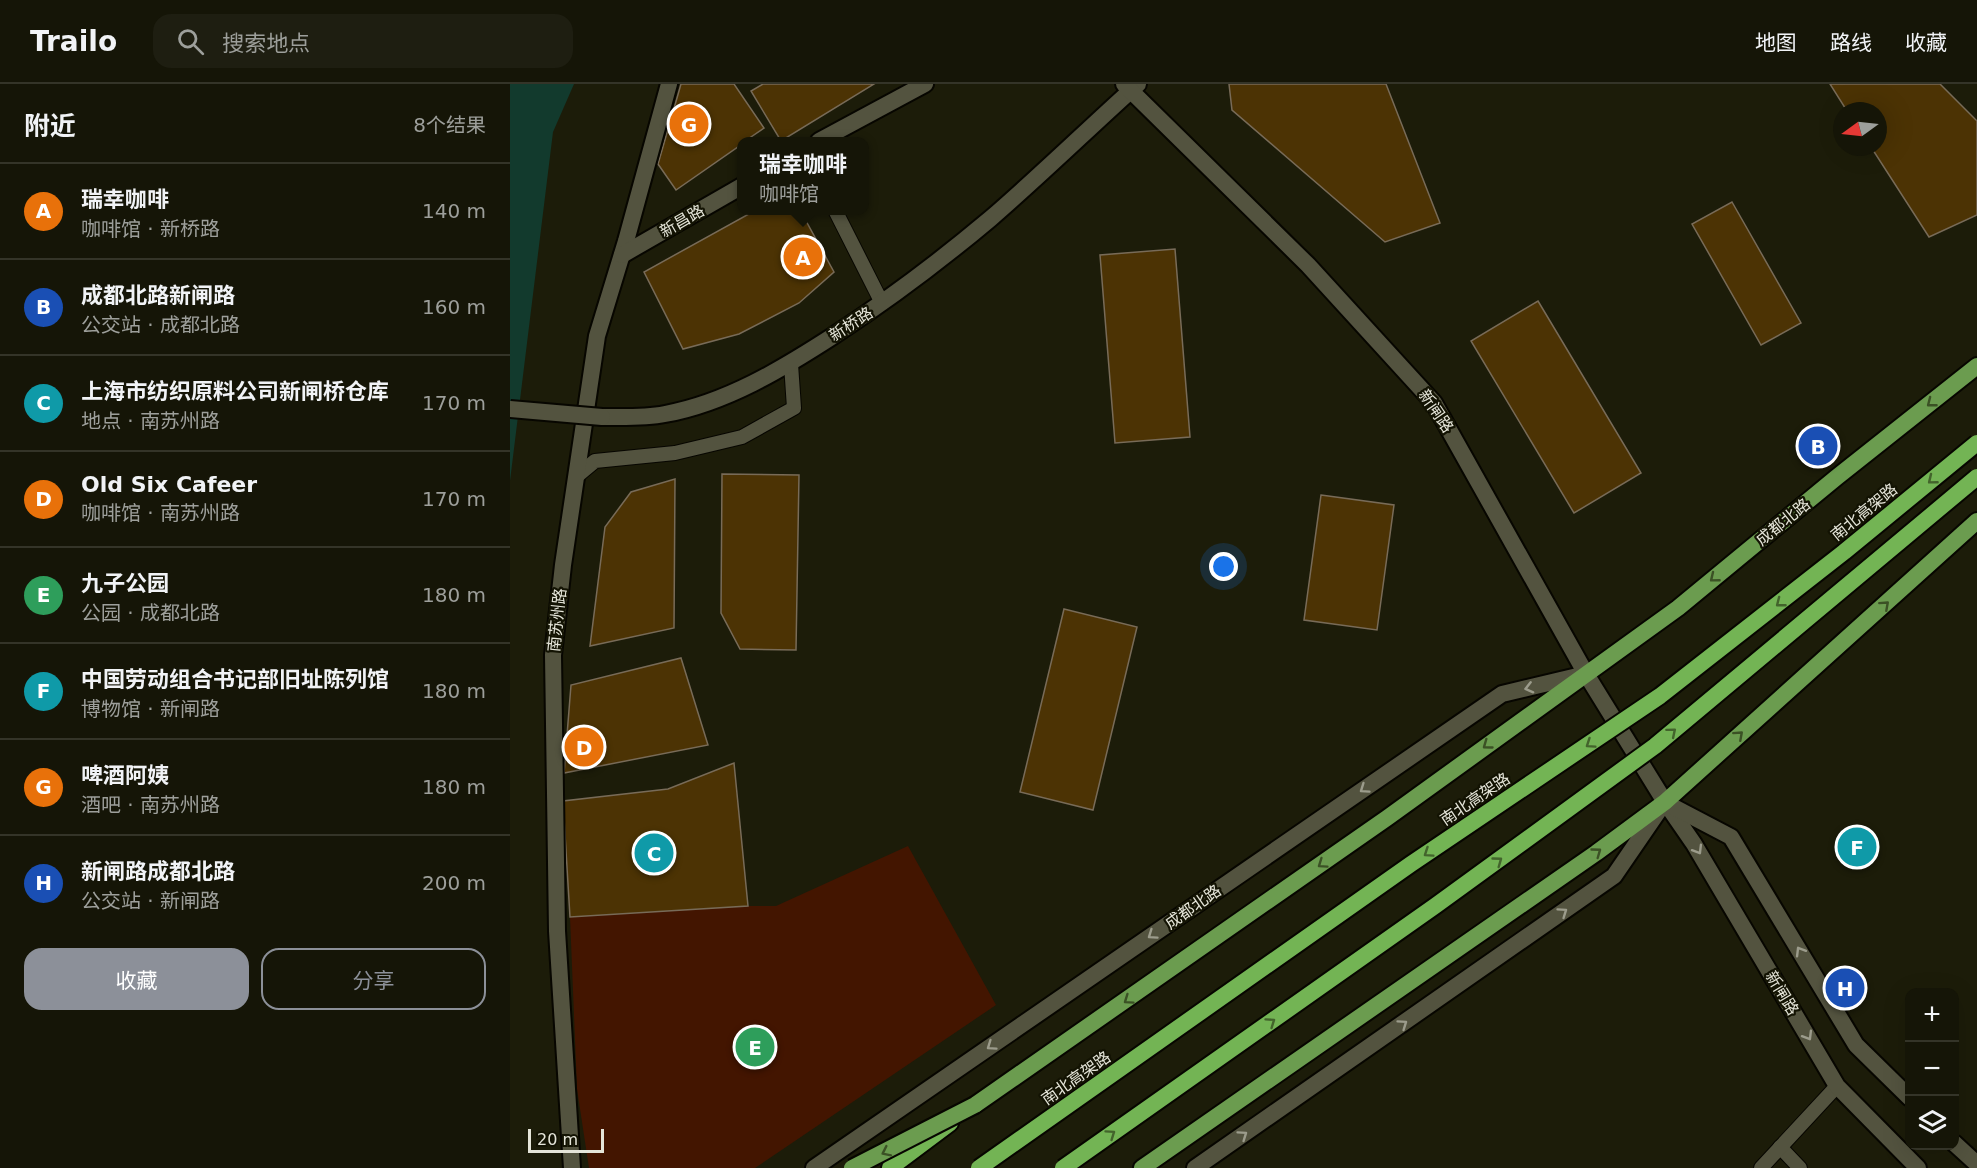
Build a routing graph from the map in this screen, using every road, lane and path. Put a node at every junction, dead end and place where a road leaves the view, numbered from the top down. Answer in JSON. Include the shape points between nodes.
{"nodes":[{"id":1,"x":669,"y":84,"type":"edge"},
{"id":2,"x":925,"y":84,"type":"edge"},
{"id":3,"x":1131,"y":86,"type":"edge"},
{"id":4,"x":826,"y":137,"type":"edge"},
{"id":5,"x":737,"y":188,"type":"edge"},
{"id":6,"x":838,"y":215,"type":"edge"},
{"id":7,"x":622,"y":255,"type":"junction"},
{"id":8,"x":882,"y":303,"type":"junction"},
{"id":9,"x":791,"y":364,"type":"junction"},
{"id":10,"x":1977,"y":366,"type":"edge"},
{"id":11,"x":510,"y":409,"type":"edge"},
{"id":12,"x":1977,"y":443,"type":"edge"},
{"id":13,"x":577,"y":476,"type":"junction"},
{"id":14,"x":1977,"y":477,"type":"edge"},
{"id":15,"x":1977,"y":521,"type":"edge"},
{"id":16,"x":1586,"y":674,"type":"junction"},
{"id":17,"x":1665,"y":802,"type":"junction"},
{"id":18,"x":1837,"y":1086,"type":"junction"},
{"id":19,"x":1908,"y":1096,"type":"edge"},
{"id":20,"x":975,"y":1105,"type":"junction"},
{"id":21,"x":1780,"y":1147,"type":"junction"},
{"id":22,"x":1959,"y":1148,"type":"edge"},
{"id":23,"x":1977,"y":1164,"type":"edge"},
{"id":24,"x":572,"y":1168,"type":"edge"},
{"id":25,"x":814,"y":1168,"type":"edge"},
{"id":26,"x":852,"y":1168,"type":"edge"},
{"id":27,"x":890,"y":1168,"type":"edge"},
{"id":28,"x":979,"y":1168,"type":"edge"},
{"id":29,"x":1064,"y":1168,"type":"edge"},
{"id":30,"x":1142,"y":1168,"type":"edge"},
{"id":31,"x":1195,"y":1168,"type":"edge"},
{"id":32,"x":1761,"y":1168,"type":"edge"},
{"id":33,"x":1800,"y":1168,"type":"edge"},
{"id":34,"x":1918,"y":1168,"type":"edge"}],
"edges":[{"from":1,"to":7,"type":"street","name":"南苏州路"},
{"from":2,"to":4,"type":"street"},
{"from":3,"to":8,"type":"street","name":"新桥路","via":[[989,219]]},
{"from":3,"to":16,"type":"street","name":"新闸路","via":[[1308,265],[1434,403]]},
{"from":5,"to":7,"type":"street","name":"新昌路"},
{"from":6,"to":8,"type":"lane"},
{"from":7,"to":13,"type":"street","name":"南苏州路","via":[[597,336]]},
{"from":8,"to":9,"type":"street","name":"新桥路"},
{"from":9,"to":11,"type":"street","name":"新桥路","bridge":true,"via":[[727,394],[664,414],[602,417]]},
{"from":9,"to":13,"type":"lane","via":[[794,408],[742,437],[675,453],[595,461]]},
{"from":10,"to":16,"type":"main road","name":"成都北路","one_way":true,"via":[[1677,608]]},
{"from":12,"to":28,"type":"highway","name":"南北高架路","one_way":true,"bridge":true,"via":[[1660,696],[1411,864]]},
{"from":13,"to":24,"type":"street","name":"南苏州路","via":[[553,655],[557,931]]},
{"from":29,"to":14,"type":"highway","one_way":true,"bridge":true,"via":[[1655,746]]},
{"from":17,"to":15,"type":"main road","one_way":true},
{"from":16,"to":17,"type":"street","name":"新闸路"},
{"from":16,"to":20,"type":"main road","name":"成都北路","one_way":true},
{"from":16,"to":25,"type":"street","name":"成都北路","one_way":true,"via":[[1502,694]]},
{"from":17,"to":18,"type":"street","name":"新闸路","one_way":true,"via":[[1695,844]]},
{"from":19,"to":17,"type":"street","one_way":true,"via":[[1856,1045],[1731,837]]},
{"from":30,"to":17,"type":"main road","one_way":true},
{"from":31,"to":17,"type":"street","one_way":true,"via":[[1614,876]]},
{"from":18,"to":21,"type":"lane"},
{"from":18,"to":34,"type":"street","name":"新闸路"},
{"from":20,"to":26,"type":"main road","name":"成都北路","one_way":true,"bridge":true},
{"from":20,"to":27,"type":"highway","bridge":true},
{"from":21,"to":32,"type":"lane"},
{"from":21,"to":33,"type":"lane"},
{"from":22,"to":23,"type":"street"}]}
